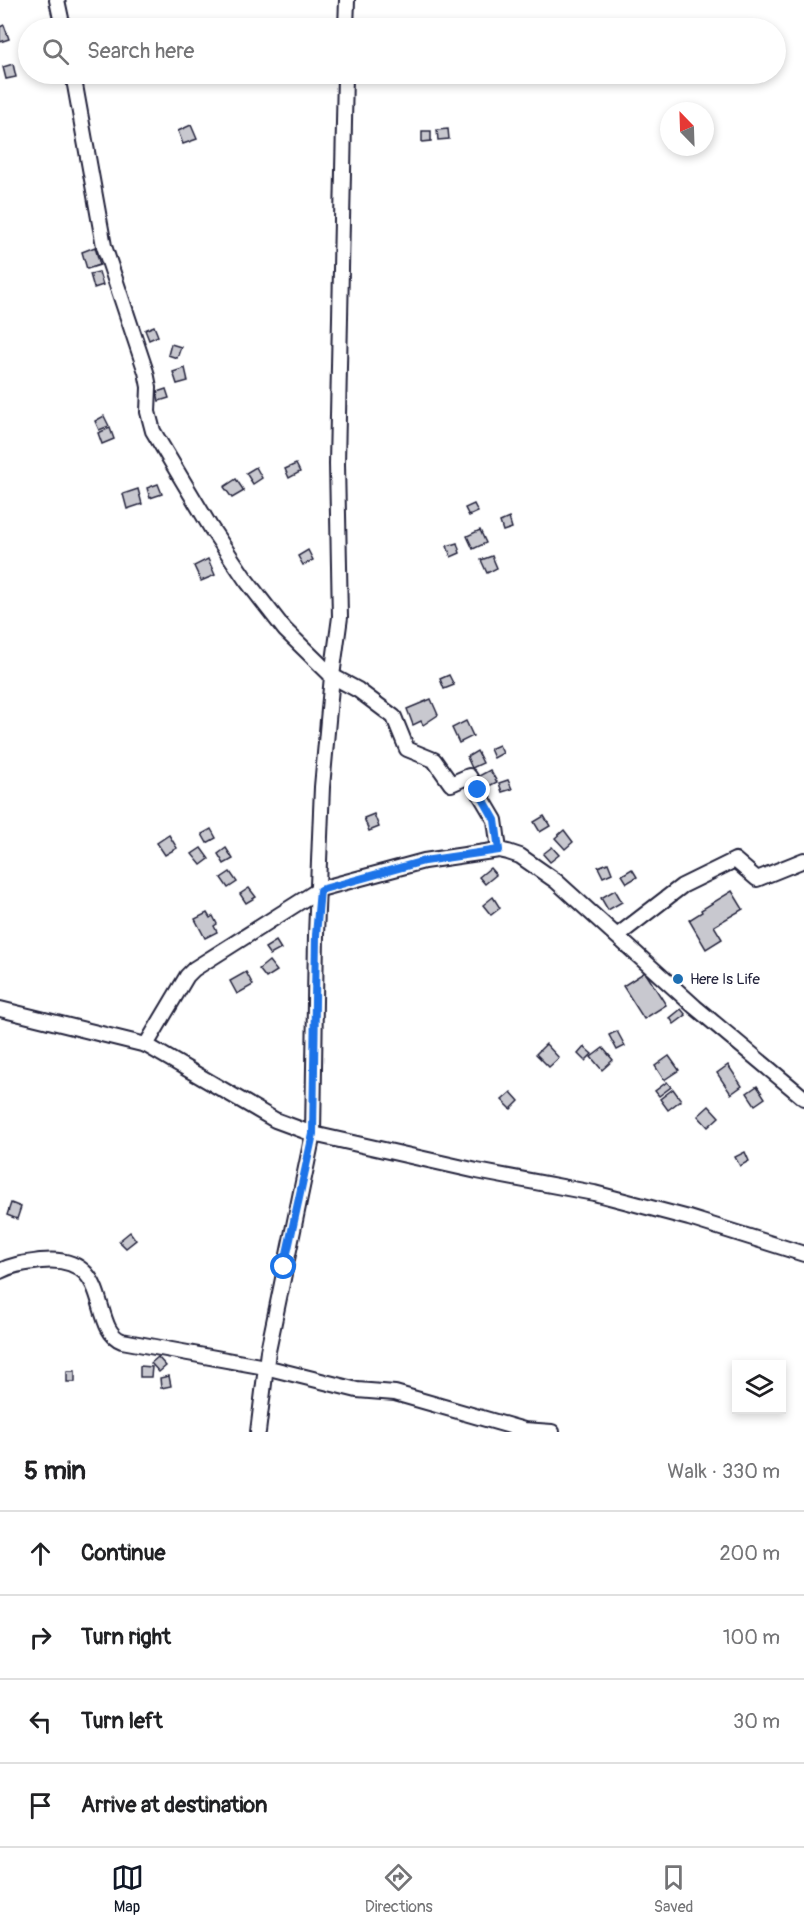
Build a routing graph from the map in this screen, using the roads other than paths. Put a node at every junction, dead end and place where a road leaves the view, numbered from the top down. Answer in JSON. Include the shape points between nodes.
{"nodes":[{"id":1,"x":57,"y":0,"type":"edge"},
{"id":2,"x":347,"y":0,"type":"edge"},
{"id":3,"x":61,"y":18,"type":"edge"},
{"id":4,"x":346,"y":18,"type":"edge"},
{"id":5,"x":75,"y":84,"type":"edge"},
{"id":6,"x":345,"y":84,"type":"edge"},
{"id":7,"x":332,"y":676,"type":"junction"},
{"id":8,"x":499,"y":850,"type":"junction"},
{"id":9,"x":804,"y":860,"type":"edge"},
{"id":10,"x":320,"y":890,"type":"junction"},
{"id":11,"x":617,"y":936,"type":"junction"},
{"id":12,"x":0,"y":1009,"type":"edge"},
{"id":13,"x":146,"y":1045,"type":"junction"},
{"id":14,"x":804,"y":1098,"type":"edge"},
{"id":15,"x":313,"y":1134,"type":"junction"},
{"id":16,"x":804,"y":1254,"type":"edge"},
{"id":17,"x":0,"y":1271,"type":"edge"},
{"id":18,"x":265,"y":1367,"type":"junction"},
{"id":19,"x":258,"y":1432,"type":"edge"},
{"id":20,"x":552,"y":1432,"type":"edge"}],
"edges":[{"from":1,"to":3,"type":"street"},
{"from":2,"to":4,"type":"street"},
{"from":5,"to":7,"type":"street","via":[[104,246],[146,372],[153,430],[246,580],[285,630]]},
{"from":6,"to":7,"type":"street","via":[[337,464],[340,617]]},
{"from":7,"to":8,"type":"street","via":[[394,717],[407,749],[434,760],[451,784],[469,776],[495,820]]},
{"from":7,"to":10,"type":"street","via":[[322,787]]},
{"from":8,"to":10,"type":"street","via":[[424,861]]},
{"from":8,"to":11,"type":"street","via":[[520,856],[556,880]]},
{"from":9,"to":11,"type":"street","via":[[757,879],[735,860],[682,886]]},
{"from":10,"to":13,"type":"street","via":[[194,969]]},
{"from":10,"to":15,"type":"street"},
{"from":11,"to":14,"type":"street"},
{"from":12,"to":13,"type":"street"},
{"from":13,"to":15,"type":"street","via":[[275,1120]]},
{"from":15,"to":16,"type":"street","via":[[594,1193]]},
{"from":15,"to":18,"type":"street"},
{"from":17,"to":18,"type":"street","via":[[23,1263],[66,1261],[87,1274],[116,1339]]},
{"from":18,"to":19,"type":"street"},
{"from":18,"to":20,"type":"street","via":[[357,1389],[395,1393],[524,1430]]}]}
